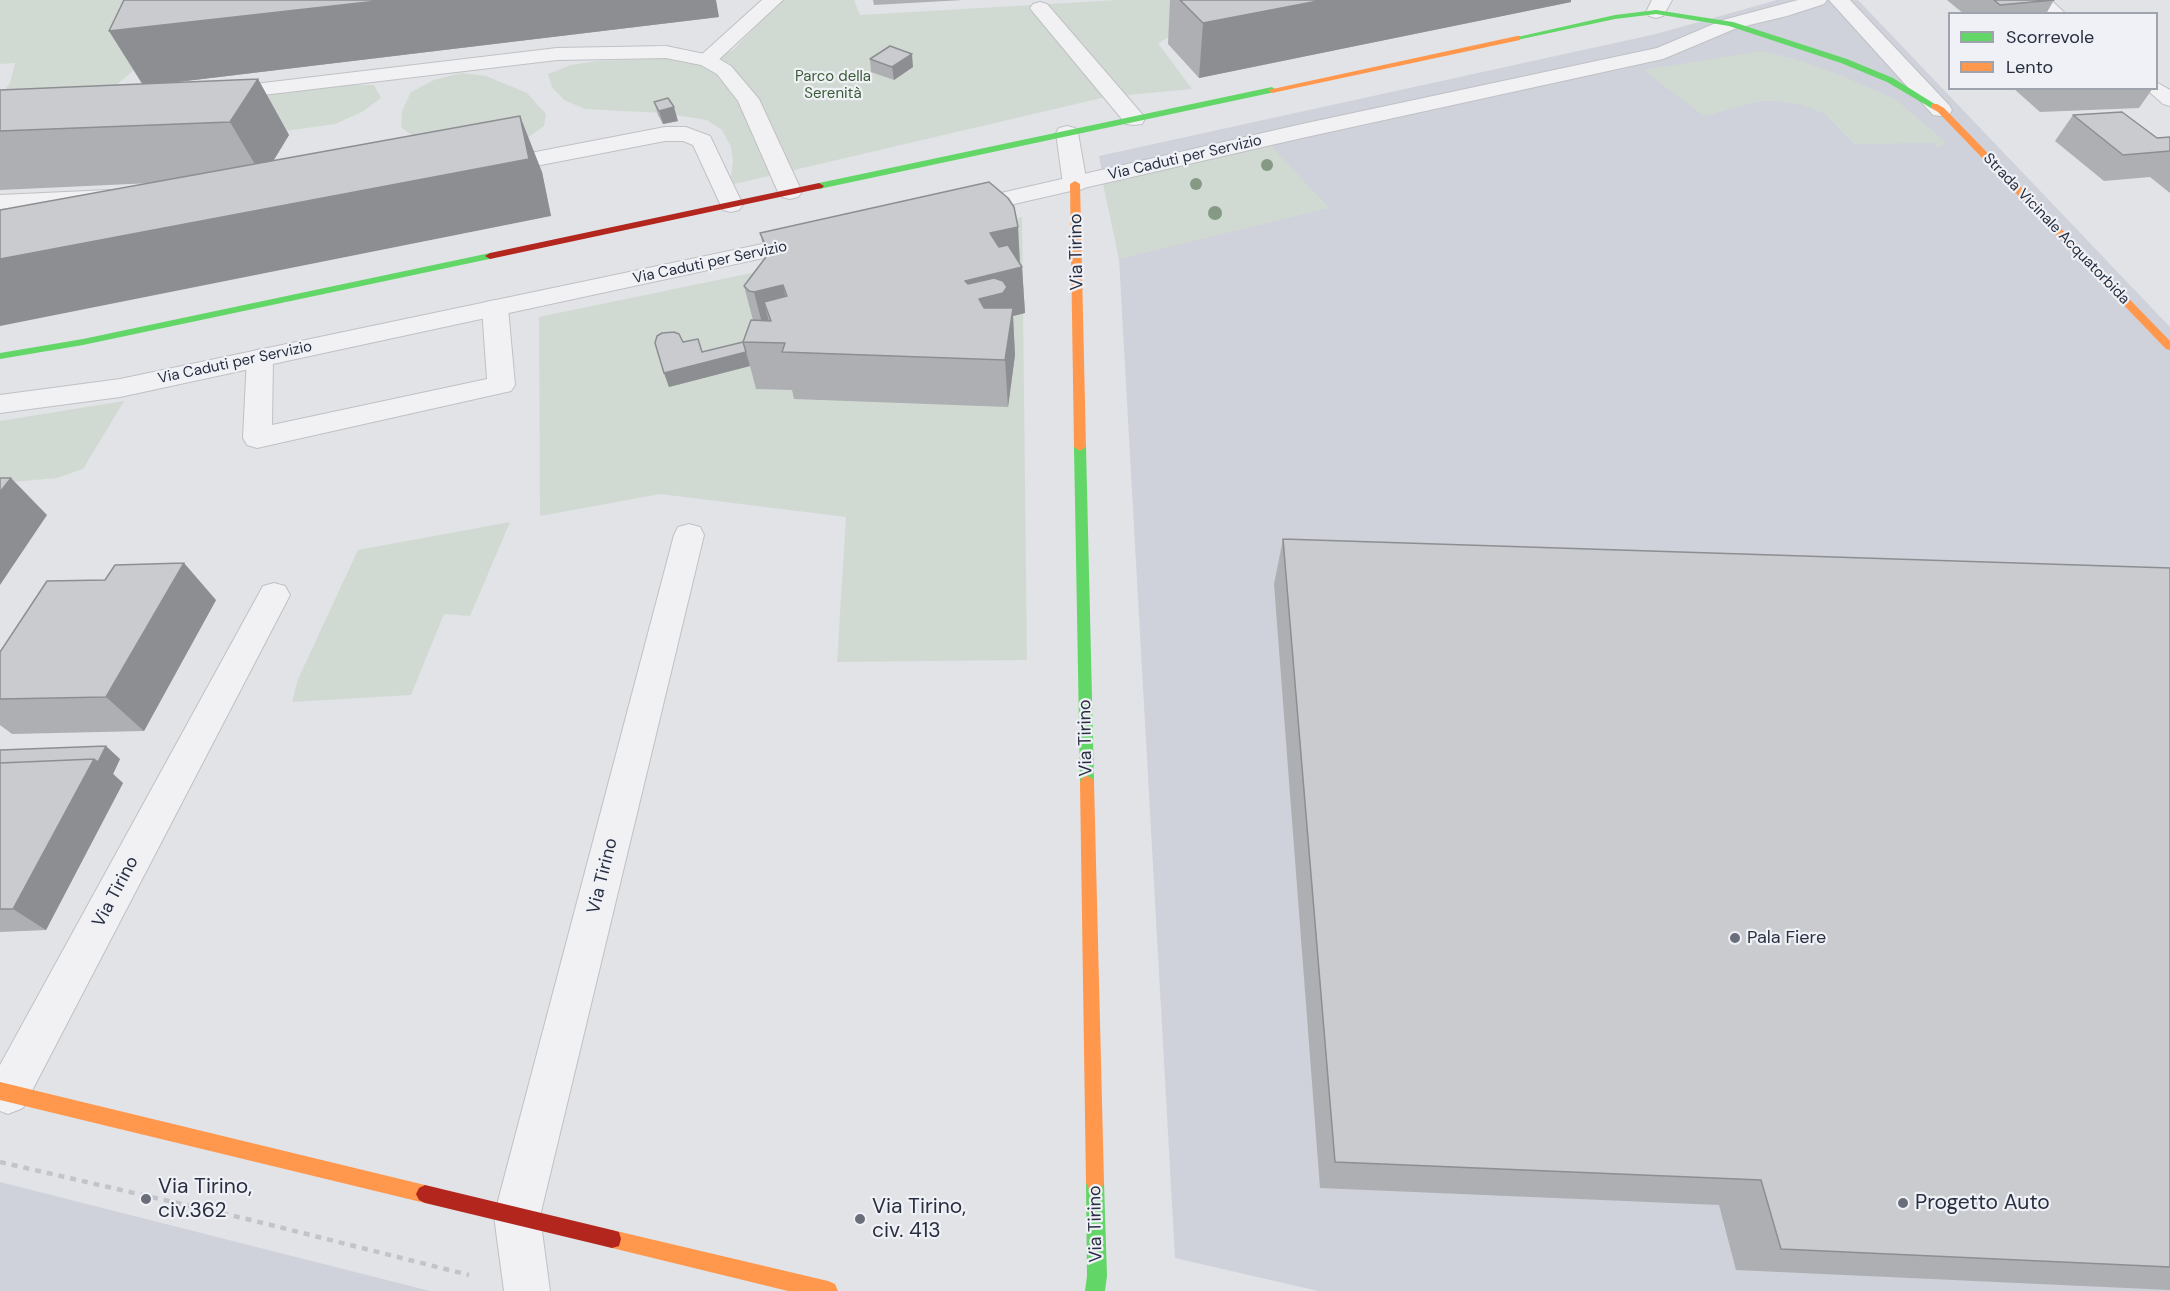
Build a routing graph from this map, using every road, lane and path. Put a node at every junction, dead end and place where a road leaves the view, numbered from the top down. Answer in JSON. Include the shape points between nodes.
{"nodes":[{"id":1,"x":773,"y":0,"type":"edge"},
{"id":2,"x":1816,"y":0,"type":"edge"},
{"id":3,"x":1839,"y":0,"type":"edge"},
{"id":4,"x":2039,"y":0,"type":"edge"},
{"id":5,"x":1659,"y":6,"type":"edge"},
{"id":6,"x":1040,"y":8,"type":"dead end"},
{"id":7,"x":2054,"y":12,"type":"edge"},
{"id":8,"x":1730,"y":16,"type":"junction"},
{"id":9,"x":707,"y":60,"type":"junction"},
{"id":10,"x":2158,"y":90,"type":"edge"},
{"id":11,"x":206,"y":96,"type":"edge"},
{"id":12,"x":2170,"y":100,"type":"edge"},
{"id":13,"x":1941,"y":110,"type":"junction"},
{"id":14,"x":1134,"y":119,"type":"junction"},
{"id":15,"x":1067,"y":134,"type":"junction"},
{"id":16,"x":467,"y":172,"type":"edge"},
{"id":17,"x":1075,"y":184,"type":"junction"},
{"id":18,"x":790,"y":192,"type":"junction"},
{"id":19,"x":131,"y":196,"type":"edge"},
{"id":20,"x":0,"y":202,"type":"edge"},
{"id":21,"x":731,"y":205,"type":"junction"},
{"id":22,"x":948,"y":212,"type":"edge"},
{"id":23,"x":833,"y":236,"type":"edge"},
{"id":24,"x":495,"y":308,"type":"junction"},
{"id":25,"x":2170,"y":347,"type":"edge"},
{"id":26,"x":0,"y":356,"type":"edge"},
{"id":27,"x":260,"y":358,"type":"junction"},
{"id":28,"x":0,"y":405,"type":"edge"},
{"id":29,"x":689,"y":535,"type":"dead end"},
{"id":30,"x":274,"y":595,"type":"dead end"},
{"id":31,"x":4,"y":1092,"type":"edge"},
{"id":32,"x":0,"y":1162,"type":"edge"},
{"id":33,"x":517,"y":1216,"type":"junction"},
{"id":34,"x":527,"y":1290,"type":"edge"},
{"id":35,"x":828,"y":1291,"type":"edge"},
{"id":36,"x":1095,"y":1291,"type":"edge"}],
"edges":[{"from":1,"to":9,"type":"street"},
{"from":2,"to":8,"type":"street","name":"Via Caduti per Servizio","via":[[1780,12]]},
{"from":3,"to":13,"type":"street","name":"Strada Vicinale Acquatorbida"},
{"from":4,"to":7,"type":"street"},
{"from":5,"to":8,"type":"street"},
{"from":5,"to":14,"type":"street"},
{"from":6,"to":14,"type":"street"},
{"from":8,"to":13,"type":"street","name":"Strada Vicinale Acquatorbida","via":[[1860,67]]},
{"from":8,"to":17,"type":"street","name":"Via Caduti per Servizio","via":[[1664,53]]},
{"from":9,"to":11,"type":"street","via":[[666,52],[557,54]]},
{"from":9,"to":18,"type":"street","via":[[724,70],[748,99]]},
{"from":10,"to":12,"type":"street"},
{"from":13,"to":25,"type":"street","name":"Strada Vicinale Acquatorbida"},
{"from":14,"to":15,"type":"street"},
{"from":15,"to":17,"type":"street"},
{"from":15,"to":18,"type":"street"},
{"from":16,"to":21,"type":"street","via":[[665,134],[686,134],[702,141]]},
{"from":17,"to":22,"type":"street","name":"Via Caduti per Servizio"},
{"from":17,"to":36,"type":"street","name":"Via Tirino"},
{"from":18,"to":21,"type":"street"},
{"from":19,"to":20,"type":"street"},
{"from":21,"to":26,"type":"street","via":[[95,340]]},
{"from":23,"to":24,"type":"street","name":"Via Caduti per Servizio"},
{"from":24,"to":27,"type":"street","name":"Via Caduti per Servizio"},
{"from":24,"to":27,"type":"street","via":[[501,385],[256,438]]},
{"from":27,"to":28,"type":"street","name":"Via Caduti per Servizio","via":[[120,388]]},
{"from":29,"to":33,"type":"street","name":"Via Tirino"},
{"from":30,"to":31,"type":"street","name":"Via Tirino"},
{"from":31,"to":33,"type":"street","name":"Via Tirino"},
{"from":32,"to":34,"type":"path"},
{"from":33,"to":34,"type":"street"},
{"from":33,"to":35,"type":"street","name":"Via Tirino"}]}
